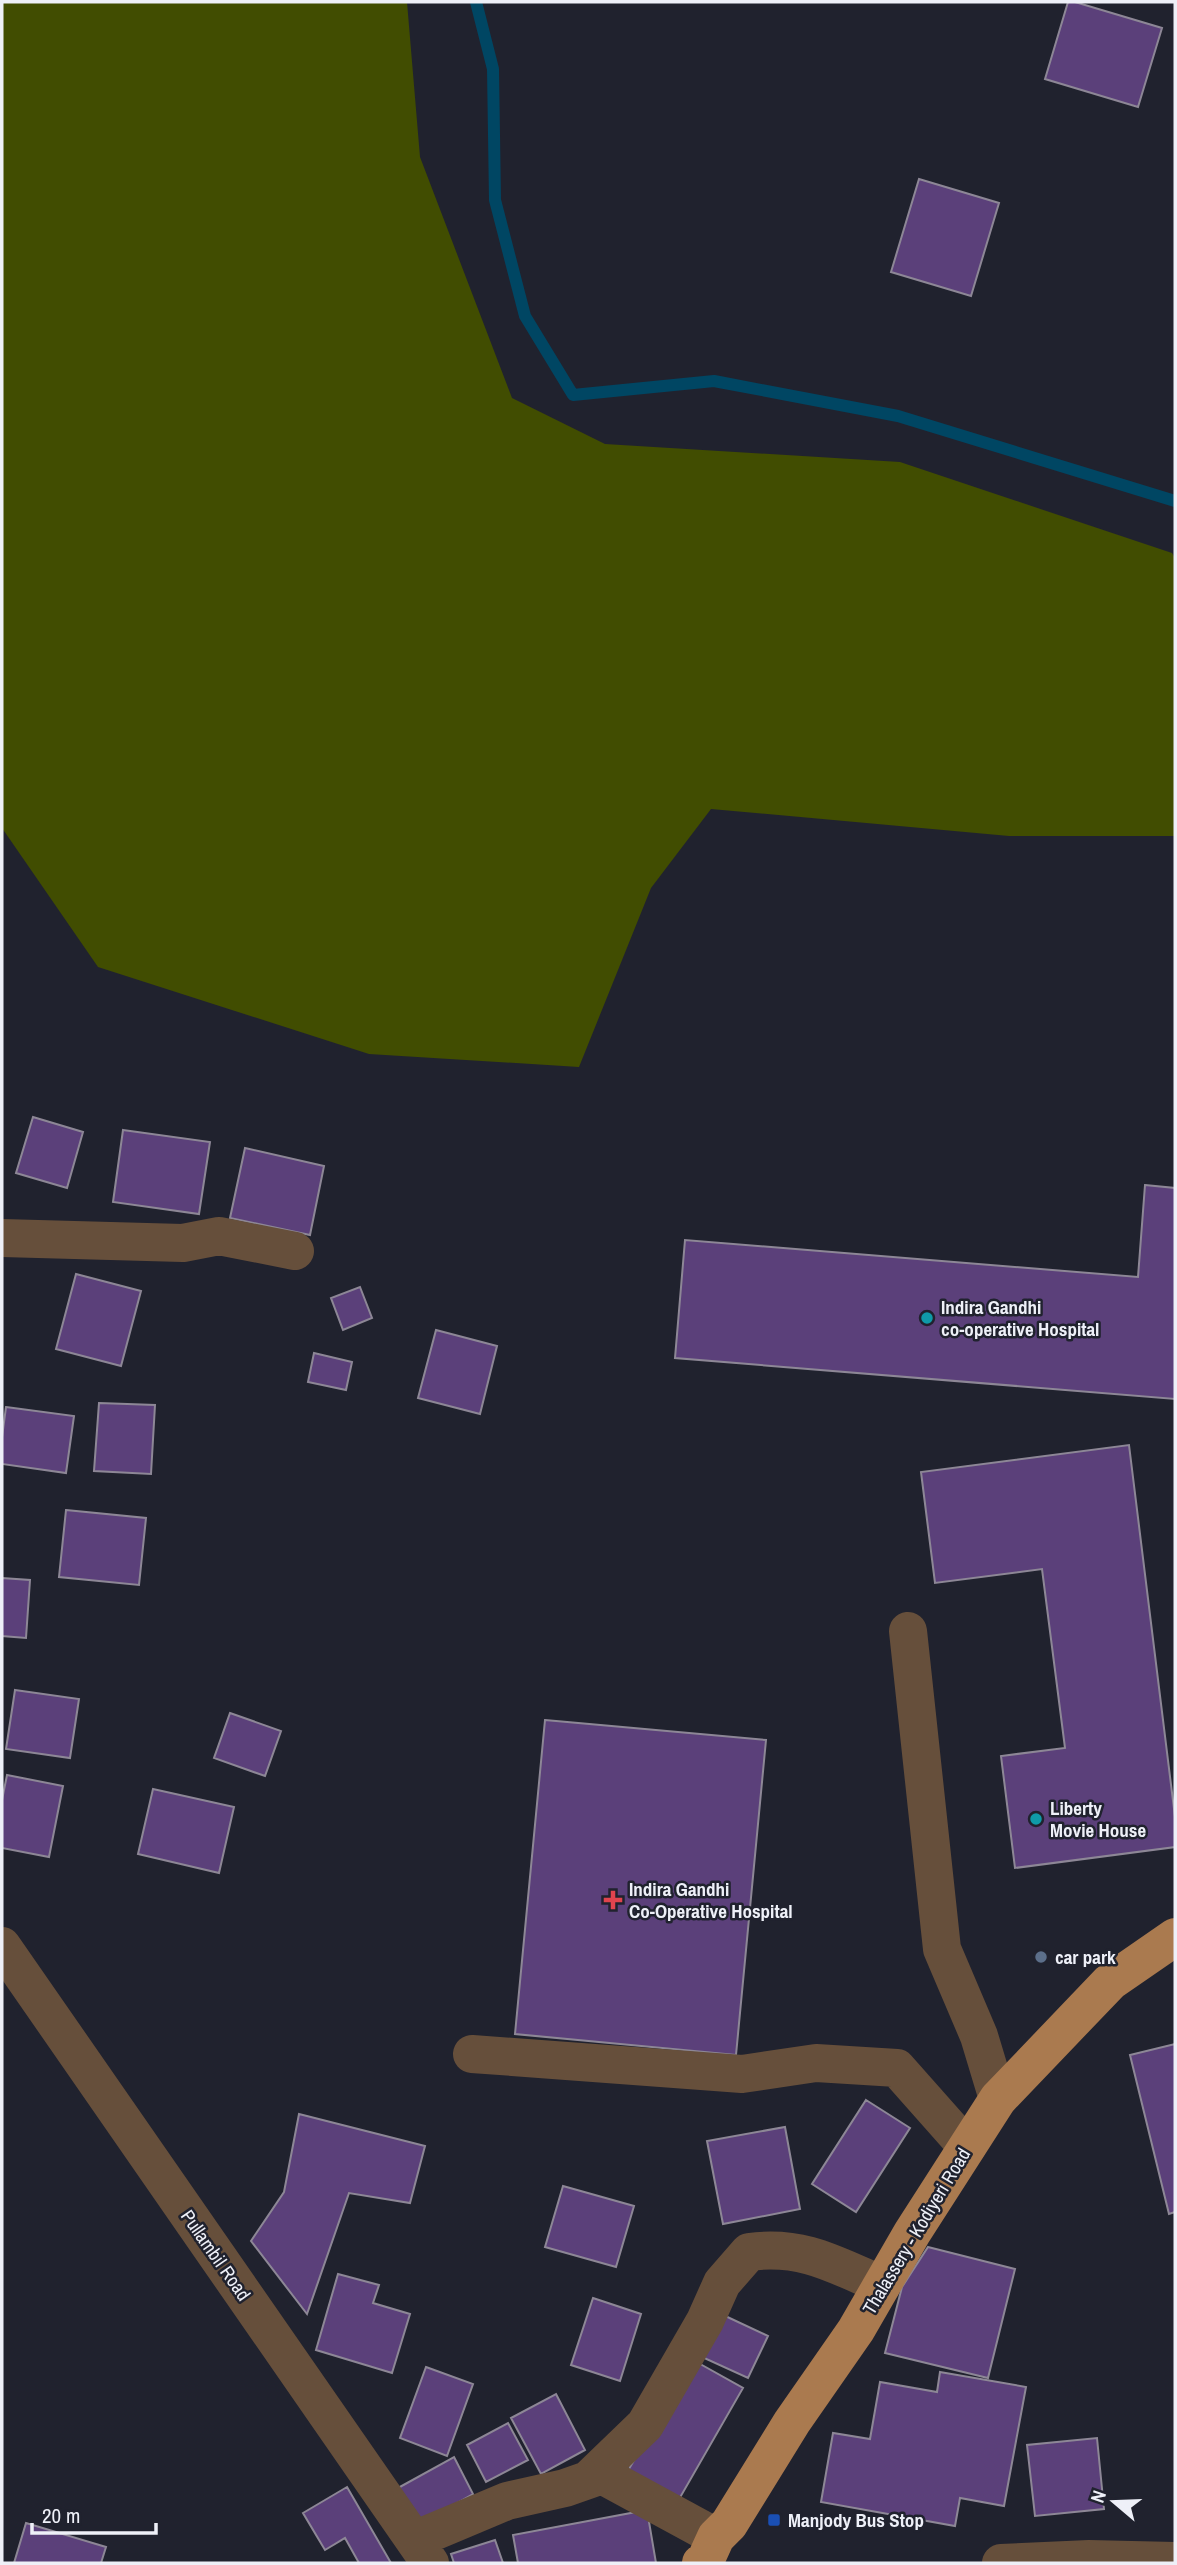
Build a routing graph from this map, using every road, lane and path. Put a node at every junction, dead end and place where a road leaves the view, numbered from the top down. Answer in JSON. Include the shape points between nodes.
{"nodes":[{"id":1,"x":2,"y":1238,"type":"edge"},
{"id":2,"x":295,"y":1251,"type":"dead end"},
{"id":3,"x":908,"y":1632,"type":"dead end"},
{"id":4,"x":1175,"y":1937,"type":"edge"},
{"id":5,"x":2,"y":1946,"type":"edge"},
{"id":6,"x":472,"y":2054,"type":"dead end"},
{"id":7,"x":998,"y":2099,"type":"junction"},
{"id":8,"x":967,"y":2147,"type":"junction"},
{"id":9,"x":882,"y":2285,"type":"junction"},
{"id":10,"x":589,"y":2479,"type":"junction"},
{"id":11,"x":709,"y":2550,"type":"edge"},
{"id":12,"x":422,"y":2552,"type":"edge"},
{"id":13,"x":1175,"y":2561,"type":"edge"},
{"id":14,"x":1001,"y":2563,"type":"edge"}],
"edges":[{"from":1,"to":2,"type":"street","via":[[183,1243],[219,1236]]},
{"from":3,"to":7,"type":"street","via":[[942,1949],[979,2036]]},
{"from":4,"to":7,"type":"main road","name":"Thalassery - Kodiyeri Road","via":[[1110,1982]]},
{"from":5,"to":12,"type":"street","name":"Pullambil Road"},
{"from":6,"to":8,"type":"street","via":[[742,2074],[816,2063],[897,2068]]},
{"from":7,"to":8,"type":"main road","name":"Thalassery - Kodiyeri Road"},
{"from":8,"to":9,"type":"main road","name":"Thalassery - Kodiyeri Road"},
{"from":9,"to":10,"type":"street","via":[[813,2255],[774,2249],[749,2252],[722,2283],[645,2425]]},
{"from":9,"to":11,"type":"main road","name":"Thalassery - Kodiyeri Road"},
{"from":10,"to":11,"type":"street","via":[[602,2475]]},
{"from":10,"to":12,"type":"street","via":[[507,2501]]},
{"from":13,"to":14,"type":"street"}]}
